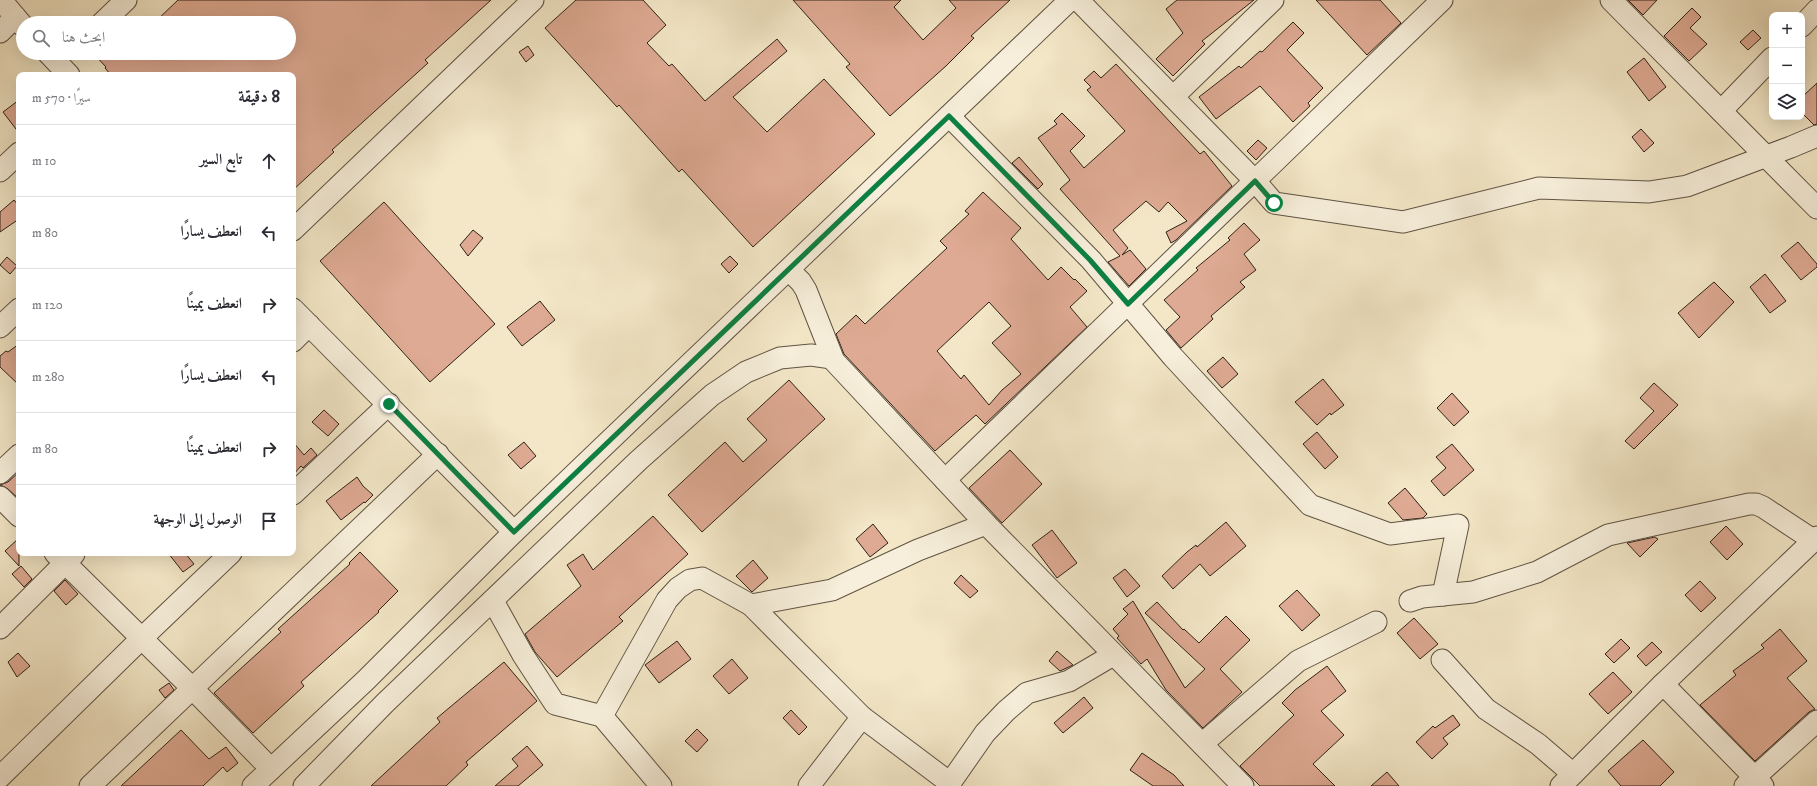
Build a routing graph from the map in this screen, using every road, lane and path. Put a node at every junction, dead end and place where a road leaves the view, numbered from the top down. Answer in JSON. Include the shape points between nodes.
{"nodes":[{"id":1,"x":1,"y":0,"type":"edge"},
{"id":2,"x":126,"y":0,"type":"edge"},
{"id":3,"x":533,"y":0,"type":"edge"},
{"id":4,"x":1070,"y":0,"type":"edge"},
{"id":5,"x":1078,"y":0,"type":"edge"},
{"id":6,"x":1272,"y":0,"type":"edge"},
{"id":7,"x":1442,"y":0,"type":"edge"},
{"id":8,"x":1611,"y":0,"type":"edge"},
{"id":9,"x":109,"y":16,"type":"edge"},
{"id":10,"x":16,"y":18,"type":"edge"},
{"id":11,"x":16,"y":24,"type":"edge"},
{"id":12,"x":0,"y":32,"type":"edge"},
{"id":13,"x":1769,"y":61,"type":"edge"},
{"id":14,"x":1173,"y":97,"type":"junction"},
{"id":15,"x":1721,"y":111,"type":"junction"},
{"id":16,"x":949,"y":116,"type":"junction"},
{"id":17,"x":1817,"y":136,"type":"edge"},
{"id":18,"x":16,"y":156,"type":"edge"},
{"id":19,"x":1766,"y":156,"type":"junction"},
{"id":20,"x":0,"y":171,"type":"edge"},
{"id":21,"x":1255,"y":181,"type":"junction"},
{"id":22,"x":1817,"y":208,"type":"edge"},
{"id":23,"x":296,"y":227,"type":"edge"},
{"id":24,"x":790,"y":270,"type":"junction"},
{"id":25,"x":1128,"y":304,"type":"junction"},
{"id":26,"x":16,"y":312,"type":"edge"},
{"id":27,"x":296,"y":312,"type":"edge"},
{"id":28,"x":309,"y":325,"type":"junction"},
{"id":29,"x":0,"y":327,"type":"edge"},
{"id":30,"x":296,"y":338,"type":"edge"},
{"id":31,"x":832,"y":358,"type":"junction"},
{"id":32,"x":389,"y":404,"type":"junction"},
{"id":33,"x":438,"y":454,"type":"junction"},
{"id":34,"x":16,"y":458,"type":"edge"},
{"id":35,"x":0,"y":473,"type":"edge"},
{"id":36,"x":945,"y":480,"type":"junction"},
{"id":37,"x":296,"y":491,"type":"edge"},
{"id":38,"x":0,"y":497,"type":"edge"},
{"id":39,"x":16,"y":513,"type":"edge"},
{"id":40,"x":986,"y":524,"type":"junction"},
{"id":41,"x":514,"y":532,"type":"junction"},
{"id":42,"x":1815,"y":539,"type":"edge"},
{"id":43,"x":65,"y":556,"type":"edge"},
{"id":44,"x":228,"y":556,"type":"edge"},
{"id":45,"x":1443,"y":595,"type":"junction"},
{"id":46,"x":493,"y":601,"type":"junction"},
{"id":47,"x":1410,"y":601,"type":"dead end"},
{"id":48,"x":751,"y":605,"type":"junction"},
{"id":49,"x":1376,"y":622,"type":"dead end"},
{"id":50,"x":0,"y":628,"type":"edge"},
{"id":51,"x":142,"y":638,"type":"junction"},
{"id":52,"x":1113,"y":655,"type":"junction"},
{"id":53,"x":1442,"y":660,"type":"dead end"},
{"id":54,"x":1663,"y":684,"type":"junction"},
{"id":55,"x":192,"y":688,"type":"junction"},
{"id":56,"x":602,"y":716,"type":"junction"},
{"id":57,"x":862,"y":717,"type":"junction"},
{"id":58,"x":1817,"y":721,"type":"edge"},
{"id":59,"x":1202,"y":744,"type":"junction"},
{"id":60,"x":270,"y":769,"type":"junction"},
{"id":61,"x":0,"y":777,"type":"edge"},
{"id":62,"x":1567,"y":780,"type":"edge"},
{"id":63,"x":1754,"y":783,"type":"edge"},
{"id":64,"x":949,"y":784,"type":"edge"},
{"id":65,"x":90,"y":786,"type":"edge"},
{"id":66,"x":253,"y":786,"type":"edge"},
{"id":67,"x":304,"y":786,"type":"edge"},
{"id":68,"x":661,"y":786,"type":"edge"},
{"id":69,"x":809,"y":786,"type":"edge"},
{"id":70,"x":1243,"y":786,"type":"edge"}],
"edges":[{"from":1,"to":10,"type":"street"},
{"from":2,"to":9,"type":"street"},
{"from":3,"to":23,"type":"street"},
{"from":4,"to":16,"type":"street"},
{"from":5,"to":14,"type":"street"},
{"from":6,"to":14,"type":"street"},
{"from":7,"to":21,"type":"street"},
{"from":8,"to":15,"type":"street"},
{"from":11,"to":12,"type":"street"},
{"from":13,"to":15,"type":"street"},
{"from":14,"to":21,"type":"street"},
{"from":15,"to":19,"type":"street"},
{"from":16,"to":24,"type":"street"},
{"from":16,"to":25,"type":"street","via":[[1090,260]]},
{"from":17,"to":19,"type":"street"},
{"from":18,"to":20,"type":"street"},
{"from":19,"to":21,"type":"street","via":[[1687,186],[1668,190],[1649,192],[1539,188],[1403,222],[1274,203]]},
{"from":19,"to":22,"type":"street"},
{"from":21,"to":25,"type":"street"},
{"from":24,"to":31,"type":"street","via":[[806,290]]},
{"from":24,"to":41,"type":"street"},
{"from":25,"to":36,"type":"street"},
{"from":25,"to":45,"type":"street","via":[[1173,358],[1310,505],[1390,534],[1458,525]]},
{"from":26,"to":29,"type":"street"},
{"from":27,"to":28,"type":"street"},
{"from":28,"to":30,"type":"street"},
{"from":28,"to":32,"type":"street"},
{"from":31,"to":36,"type":"street"},
{"from":31,"to":46,"type":"street","via":[[811,355],[780,358],[746,372],[712,395],[639,460]]},
{"from":32,"to":33,"type":"street"},
{"from":32,"to":37,"type":"street"},
{"from":33,"to":41,"type":"street"},
{"from":33,"to":55,"type":"street"},
{"from":34,"to":35,"type":"street"},
{"from":36,"to":40,"type":"street"},
{"from":38,"to":39,"type":"street"},
{"from":40,"to":48,"type":"street","via":[[918,550],[832,590]]},
{"from":40,"to":52,"type":"street"},
{"from":41,"to":60,"type":"street","via":[[366,680]]},
{"from":42,"to":45,"type":"street","via":[[1763,507],[1748,504],[1608,535],[1538,572],[1473,592]]},
{"from":42,"to":54,"type":"street"},
{"from":43,"to":50,"type":"street"},
{"from":43,"to":51,"type":"street"},
{"from":44,"to":51,"type":"street"},
{"from":45,"to":47,"type":"street"},
{"from":46,"to":56,"type":"street","via":[[523,655],[555,704]]},
{"from":46,"to":67,"type":"street","via":[[380,708]]},
{"from":48,"to":56,"type":"street","via":[[702,578],[690,580],[678,588],[667,600]]},
{"from":48,"to":57,"type":"street"},
{"from":49,"to":59,"type":"street","via":[[1298,661]]},
{"from":51,"to":55,"type":"street"},
{"from":51,"to":61,"type":"street"},
{"from":52,"to":59,"type":"street"},
{"from":52,"to":64,"type":"street","via":[[1069,681],[1027,694],[1006,711],[985,734]]},
{"from":53,"to":62,"type":"street","via":[[1486,709],[1538,744]]},
{"from":54,"to":62,"type":"street"},
{"from":54,"to":63,"type":"street"},
{"from":55,"to":60,"type":"street"},
{"from":55,"to":65,"type":"street"},
{"from":56,"to":68,"type":"street"},
{"from":57,"to":64,"type":"street"},
{"from":57,"to":69,"type":"street"},
{"from":58,"to":63,"type":"street"},
{"from":59,"to":70,"type":"street"},
{"from":60,"to":66,"type":"street"}]}
